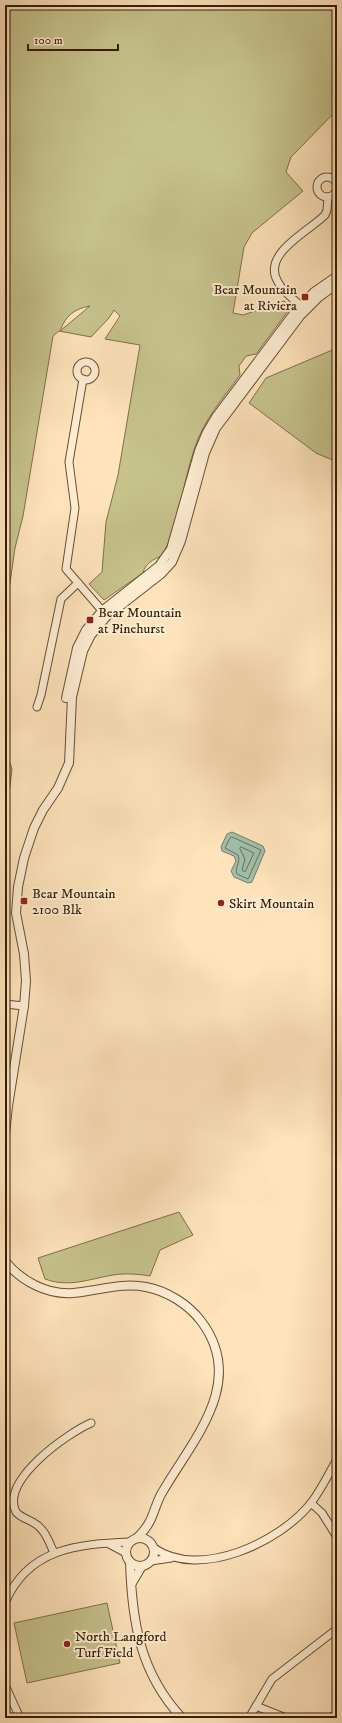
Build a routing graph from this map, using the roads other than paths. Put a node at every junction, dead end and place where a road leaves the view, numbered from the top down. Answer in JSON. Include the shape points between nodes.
{"nodes":[{"id":1,"x":328,"y":197,"type":"dead end"},
{"id":2,"x":337,"y":276,"type":"edge"},
{"id":3,"x":337,"y":284,"type":"edge"},
{"id":4,"x":303,"y":308,"type":"junction"},
{"id":5,"x":83,"y":379,"type":"dead end"},
{"id":6,"x":78,"y":583,"type":"junction"},
{"id":7,"x":105,"y":613,"type":"junction"},
{"id":8,"x":37,"y":707,"type":"dead end"},
{"id":9,"x":5,"y":1004,"type":"edge"},
{"id":10,"x":24,"y":1006,"type":"junction"},
{"id":11,"x":5,"y":1134,"type":"edge"},
{"id":12,"x":5,"y":1261,"type":"edge"},
{"id":13,"x":92,"y":1423,"type":"dead end"},
{"id":14,"x":336,"y":1461,"type":"dead end"},
{"id":15,"x":311,"y":1503,"type":"junction"},
{"id":16,"x":150,"y":1521,"type":"junction"},
{"id":17,"x":337,"y":1537,"type":"edge"},
{"id":18,"x":134,"y":1540,"type":"junction"},
{"id":19,"x":108,"y":1544,"type":"junction"},
{"id":20,"x":152,"y":1545,"type":"junction"},
{"id":21,"x":54,"y":1553,"type":"junction"},
{"id":22,"x":126,"y":1553,"type":"junction"},
{"id":23,"x":171,"y":1558,"type":"junction"},
{"id":24,"x":151,"y":1560,"type":"junction"},
{"id":25,"x":130,"y":1562,"type":"junction"},
{"id":26,"x":142,"y":1566,"type":"junction"},
{"id":27,"x":132,"y":1583,"type":"junction"},
{"id":28,"x":6,"y":1600,"type":"edge"},
{"id":29,"x":337,"y":1629,"type":"edge"},
{"id":30,"x":5,"y":1684,"type":"edge"},
{"id":31,"x":256,"y":1706,"type":"junction"},
{"id":32,"x":337,"y":1715,"type":"edge"},
{"id":33,"x":20,"y":1718,"type":"edge"},
{"id":34,"x":182,"y":1718,"type":"edge"},
{"id":35,"x":249,"y":1718,"type":"edge"},
{"id":36,"x":286,"y":1718,"type":"edge"},
{"id":37,"x":328,"y":1718,"type":"edge"}],
"edges":[{"from":1,"to":4,"type":"street","via":[[324,215],[284,249],[275,262],[277,282]]},
{"from":2,"to":4,"type":"street","via":[[314,292]]},
{"from":3,"to":4,"type":"street"},
{"from":4,"to":7,"type":"street","via":[[244,378],[210,425],[199,451],[175,539],[166,558]]},
{"from":5,"to":6,"type":"street","via":[[70,462],[75,508],[66,564],[68,573]]},
{"from":6,"to":7,"type":"street"},
{"from":6,"to":8,"type":"street","via":[[62,599]]},
{"from":7,"to":10,"type":"street","via":[[86,630],[71,670],[65,715],[64,773],[34,828],[18,887],[16,913],[25,968]]},
{"from":9,"to":10,"type":"street"},
{"from":10,"to":11,"type":"street"},
{"from":12,"to":16,"type":"street","via":[[16,1274],[36,1286],[55,1292],[73,1293],[127,1285],[158,1290],[189,1309],[198,1317],[210,1336],[220,1371],[216,1397],[207,1418],[159,1497]]},
{"from":13,"to":21,"type":"street","via":[[73,1431],[27,1466],[12,1490],[10,1498],[16,1512],[40,1527]]},
{"from":14,"to":15,"type":"street"},
{"from":15,"to":17,"type":"street","via":[[322,1513]]},
{"from":15,"to":23,"type":"street","via":[[279,1532],[250,1548],[207,1559]]},
{"from":16,"to":18,"type":"street"},
{"from":16,"to":20,"type":"street"},
{"from":18,"to":19,"type":"street"},
{"from":18,"to":20,"type":"street","via":[[141,1538]]},
{"from":18,"to":22,"type":"street","via":[[127,1547]]},
{"from":19,"to":21,"type":"street","via":[[73,1547]]},
{"from":19,"to":22,"type":"street"},
{"from":20,"to":23,"type":"street"},
{"from":20,"to":24,"type":"street"},
{"from":21,"to":28,"type":"street","via":[[26,1572]]},
{"from":22,"to":25,"type":"street"},
{"from":23,"to":24,"type":"street"},
{"from":24,"to":26,"type":"street"},
{"from":25,"to":26,"type":"street"},
{"from":25,"to":27,"type":"street"},
{"from":26,"to":27,"type":"street"},
{"from":27,"to":34,"type":"street","via":[[134,1618],[142,1652],[159,1688]]},
{"from":29,"to":31,"type":"street","via":[[272,1679]]},
{"from":30,"to":33,"type":"street"},
{"from":31,"to":35,"type":"street"},
{"from":31,"to":36,"type":"street"},
{"from":32,"to":37,"type":"street"}]}
